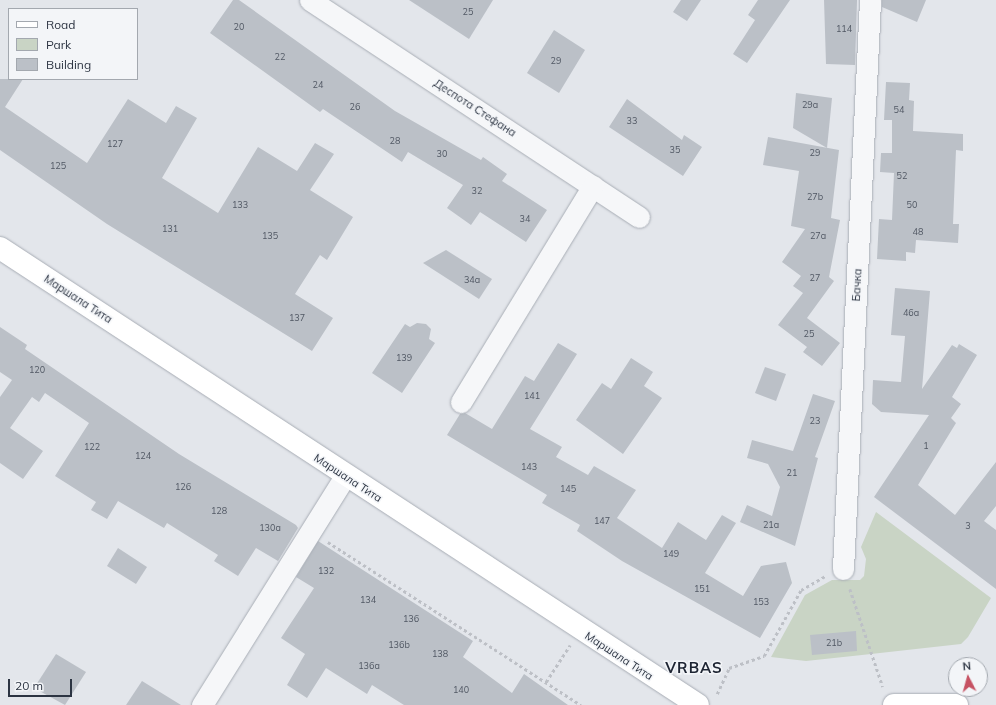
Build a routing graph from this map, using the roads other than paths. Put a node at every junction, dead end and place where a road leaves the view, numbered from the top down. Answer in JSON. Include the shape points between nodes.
{"nodes":[{"id":1,"x":310,"y":0,"type":"edge"},
{"id":2,"x":870,"y":0,"type":"edge"},
{"id":3,"x":593,"y":186,"type":"junction"},
{"id":4,"x":639,"y":218,"type":"dead end"},
{"id":5,"x":0,"y":248,"type":"edge"},
{"id":6,"x":461,"y":402,"type":"dead end"},
{"id":7,"x":345,"y":476,"type":"junction"},
{"id":8,"x":844,"y":569,"type":"road end"},
{"id":9,"x":889,"y":698,"type":"edge"},
{"id":10,"x":707,"y":702,"type":"edge"},
{"id":11,"x":202,"y":705,"type":"edge"},
{"id":12,"x":957,"y":705,"type":"edge"}],
"edges":[{"from":1,"to":3,"type":"street","name":"Деспота Стефана"},
{"from":2,"to":8,"type":"street","name":"Бачка"},
{"from":3,"to":4,"type":"street","name":"Деспота Стефана"},
{"from":3,"to":6,"type":"street"},
{"from":5,"to":7,"type":"street","name":"Маршала Тита"},
{"from":7,"to":10,"type":"street","name":"Маршала Тита","via":[[580,630]]},
{"from":7,"to":11,"type":"street"},
{"from":9,"to":12,"type":"street"}]}
